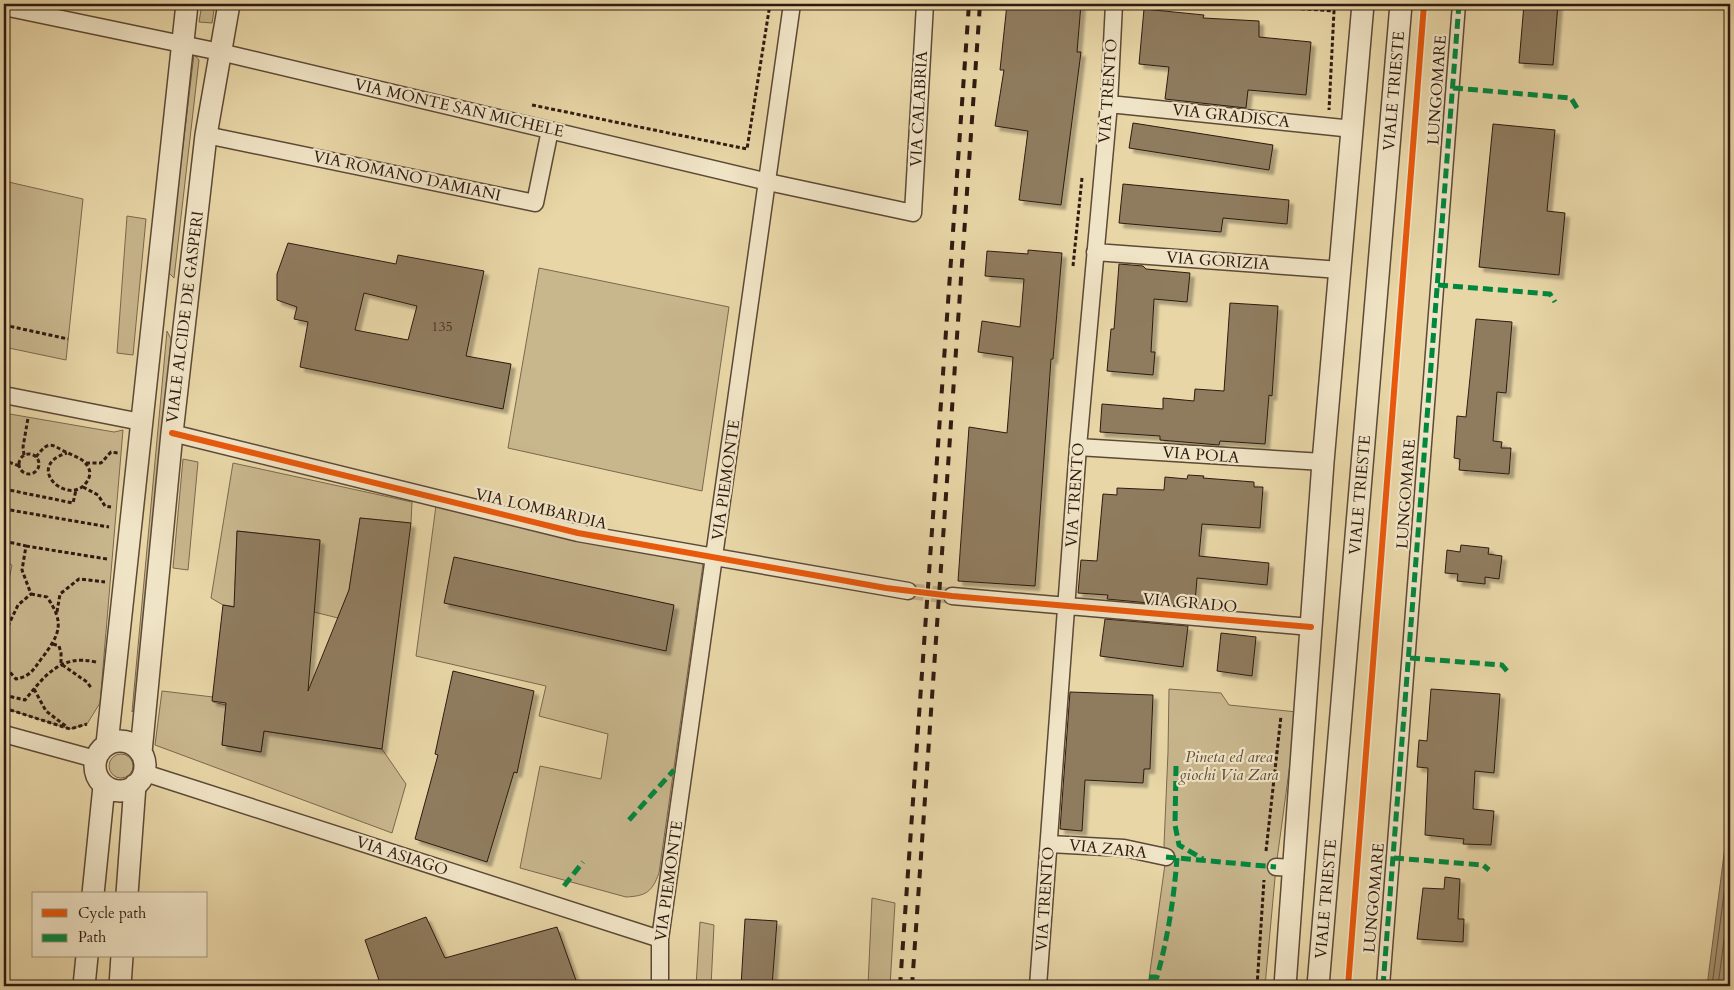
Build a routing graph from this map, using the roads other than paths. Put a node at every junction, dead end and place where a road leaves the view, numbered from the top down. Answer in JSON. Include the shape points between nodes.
{"nodes":[{"id":1,"x":187,"y":4,"type":"edge"},
{"id":2,"x":229,"y":4,"type":"edge"},
{"id":3,"x":792,"y":4,"type":"edge"},
{"id":4,"x":925,"y":4,"type":"edge"},
{"id":5,"x":1114,"y":4,"type":"edge"},
{"id":6,"x":1363,"y":4,"type":"edge"},
{"id":7,"x":1401,"y":4,"type":"edge"},
{"id":8,"x":1459,"y":4,"type":"edge"},
{"id":9,"x":4,"y":7,"type":"edge"},
{"id":10,"x":183,"y":44,"type":"junction"},
{"id":11,"x":220,"y":52,"type":"junction"},
{"id":12,"x":1109,"y":104,"type":"junction"},
{"id":13,"x":1353,"y":129,"type":"junction"},
{"id":14,"x":550,"y":130,"type":"junction"},
{"id":15,"x":206,"y":134,"type":"junction"},
{"id":16,"x":768,"y":182,"type":"junction"},
{"id":17,"x":913,"y":213,"type":"joint"},
{"id":18,"x":1095,"y":252,"type":"junction"},
{"id":19,"x":1340,"y":270,"type":"junction"},
{"id":20,"x":4,"y":395,"type":"edge"},
{"id":21,"x":141,"y":422,"type":"junction"},
{"id":22,"x":172,"y":434,"type":"junction"},
{"id":23,"x":1078,"y":447,"type":"junction"},
{"id":24,"x":1323,"y":462,"type":"junction"},
{"id":25,"x":714,"y":558,"type":"junction"},
{"id":26,"x":908,"y":591,"type":"tunnel mouth"},
{"id":27,"x":952,"y":596,"type":"tunnel mouth"},
{"id":28,"x":1067,"y":606,"type":"junction"},
{"id":29,"x":1310,"y":627,"type":"junction"},
{"id":30,"x":4,"y":734,"type":"edge"},
{"id":31,"x":101,"y":752,"type":"junction"},
{"id":32,"x":141,"y":752,"type":"junction"},
{"id":33,"x":140,"y":779,"type":"junction"},
{"id":34,"x":104,"y":786,"type":"junction"},
{"id":35,"x":1049,"y":844,"type":"junction"},
{"id":36,"x":1166,"y":857,"type":"dead end"},
{"id":37,"x":93,"y":892,"type":"edge"},
{"id":38,"x":127,"y":892,"type":"edge"},
{"id":39,"x":660,"y":939,"type":"junction"},
{"id":40,"x":87,"y":958,"type":"edge"},
{"id":41,"x":122,"y":958,"type":"edge"},
{"id":42,"x":84,"y":986,"type":"edge"},
{"id":43,"x":120,"y":986,"type":"edge"},
{"id":44,"x":660,"y":986,"type":"edge"},
{"id":45,"x":1038,"y":986,"type":"edge"},
{"id":46,"x":1285,"y":986,"type":"edge"},
{"id":47,"x":1318,"y":986,"type":"edge"},
{"id":48,"x":1383,"y":986,"type":"edge"}],
"edges":[{"from":1,"to":10,"type":"street","name":"VIALE ALCIDE DE GASPERI"},
{"from":2,"to":11,"type":"street","name":"VIALE ALCIDE DE GASPERI"},
{"from":3,"to":16,"type":"street","name":"VIA PIEMONTE"},
{"from":4,"to":17,"type":"street","name":"VIA CALABRIA"},
{"from":5,"to":12,"type":"street","name":"VIA TRENTO"},
{"from":6,"to":13,"type":"street","name":"VIALE TRIESTE"},
{"from":7,"to":47,"type":"street","name":"VIALE TRIESTE"},
{"from":8,"to":48,"type":"street","name":"LUNGOMARE"},
{"from":9,"to":10,"type":"street","name":"VIA MONTE SAN MICHELE"},
{"from":10,"to":11,"type":"street","name":"VIA MONTE SAN MICHELE"},
{"from":10,"to":21,"type":"street","name":"VIALE ALCIDE DE GASPERI"},
{"from":11,"to":14,"type":"street","name":"VIA MONTE SAN MICHELE"},
{"from":11,"to":15,"type":"street","name":"VIALE ALCIDE DE GASPERI"},
{"from":12,"to":13,"type":"street","name":"VIA GRADISCA"},
{"from":12,"to":18,"type":"street","name":"VIA TRENTO"},
{"from":13,"to":19,"type":"street","name":"VIALE TRIESTE"},
{"from":14,"to":15,"type":"street","name":"VIA ROMANO DAMIANI","via":[[535,203]]},
{"from":14,"to":16,"type":"street","name":"VIA MONTE SAN MICHELE"},
{"from":15,"to":22,"type":"street","name":"VIALE ALCIDE DE GASPERI"},
{"from":16,"to":17,"type":"street","name":"VIA MONTE SAN MICHELE"},
{"from":16,"to":25,"type":"street","name":"VIA PIEMONTE"},
{"from":18,"to":19,"type":"street","name":"VIA GORIZIA"},
{"from":18,"to":23,"type":"street","name":"VIA TRENTO"},
{"from":19,"to":24,"type":"street","name":"VIALE TRIESTE"},
{"from":20,"to":21,"type":"street"},
{"from":21,"to":31,"type":"street","name":"VIALE ALCIDE DE GASPERI"},
{"from":22,"to":25,"type":"street","name":"VIA LOMBARDIA","via":[[578,533]]},
{"from":22,"to":32,"type":"street","name":"VIALE ALCIDE DE GASPERI"},
{"from":23,"to":24,"type":"street","name":"VIA POLA"},
{"from":23,"to":28,"type":"street","name":"VIA TRENTO"},
{"from":24,"to":29,"type":"street","name":"VIALE TRIESTE"},
{"from":25,"to":26,"type":"street","name":"VIA LOMBARDIA"},
{"from":25,"to":39,"type":"street","name":"VIA PIEMONTE"},
{"from":27,"to":28,"type":"street"},
{"from":28,"to":29,"type":"street","name":"VIA GRADO"},
{"from":28,"to":35,"type":"street","name":"VIA TRENTO"},
{"from":29,"to":46,"type":"street","name":"VIALE TRIESTE","via":[[1275,866]]},
{"from":30,"to":31,"type":"street"},
{"from":31,"to":32,"type":"street","via":[[124,741]]},
{"from":31,"to":34,"type":"street","via":[[95,773]]},
{"from":32,"to":33,"type":"street","via":[[145,765]]},
{"from":33,"to":34,"type":"street","via":[[127,790],[119,792]]},
{"from":33,"to":38,"type":"street"},
{"from":33,"to":39,"type":"street","name":"VIA ASIAGO"},
{"from":34,"to":37,"type":"street"},
{"from":35,"to":36,"type":"street","name":"VIA ZARA","via":[[1130,849]]},
{"from":35,"to":45,"type":"street","name":"VIA TRENTO"},
{"from":39,"to":44,"type":"street","name":"VIA PIEMONTE"},
{"from":40,"to":42,"type":"street"},
{"from":41,"to":43,"type":"street"}]}
